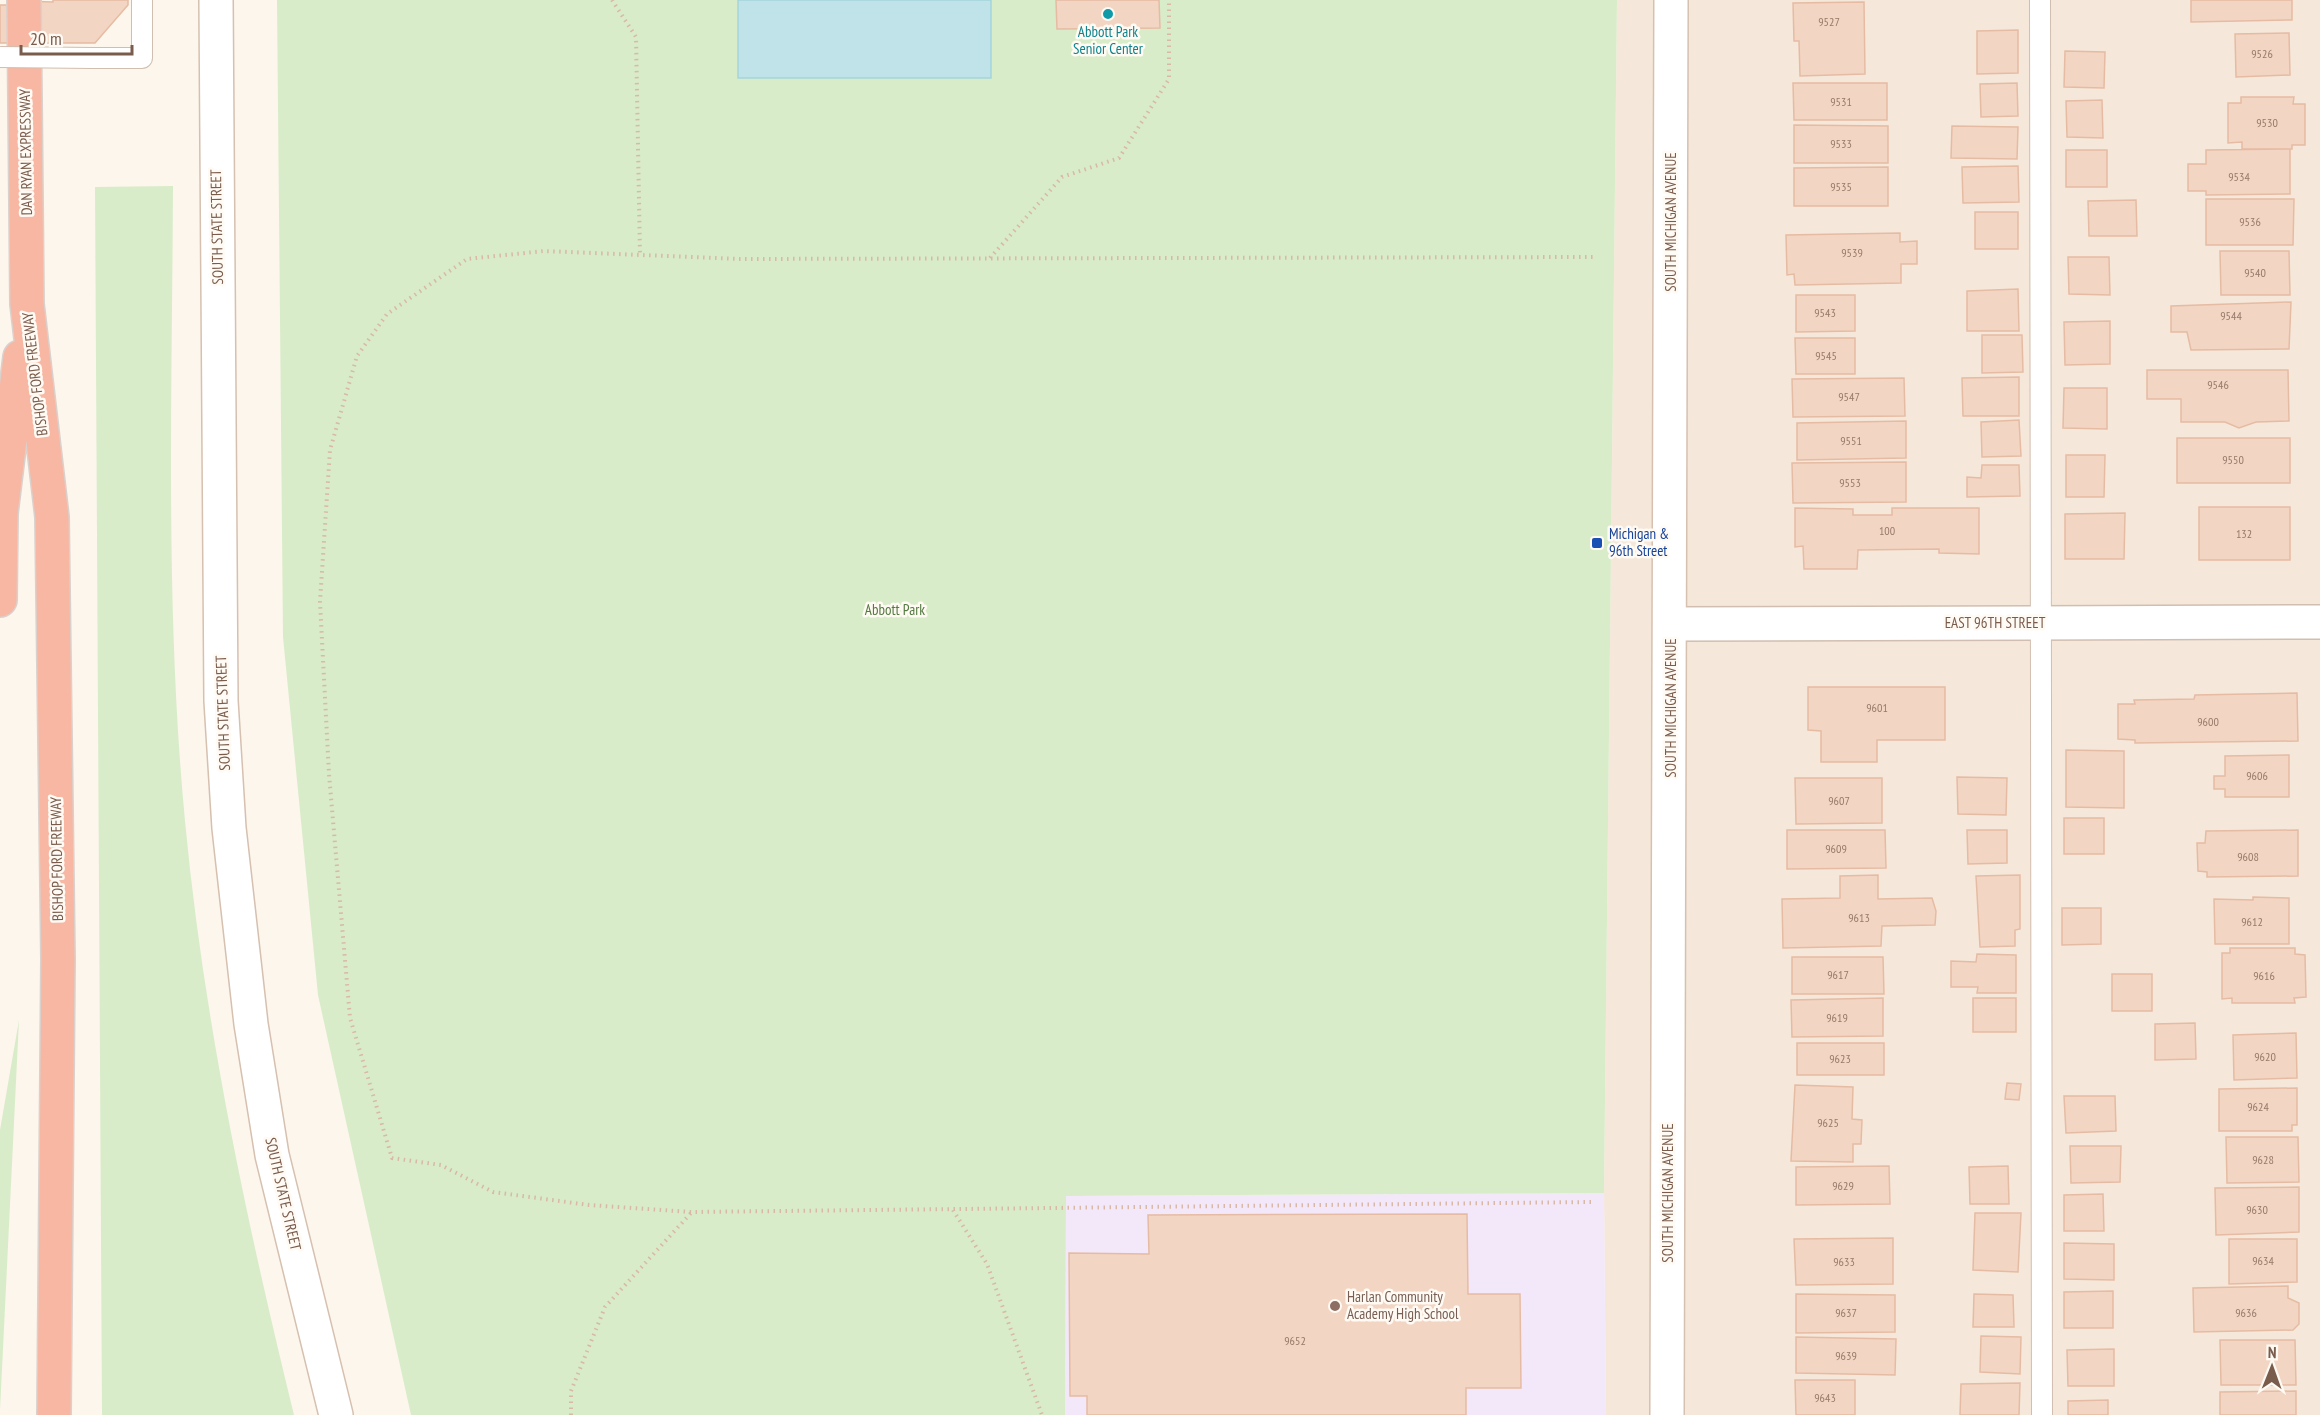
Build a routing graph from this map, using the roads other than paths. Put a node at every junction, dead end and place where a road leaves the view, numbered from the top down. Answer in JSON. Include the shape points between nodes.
{"nodes":[{"id":1,"x":24,"y":0,"type":"edge"},
{"id":2,"x":142,"y":0,"type":"edge"},
{"id":3,"x":216,"y":0,"type":"edge"},
{"id":4,"x":1671,"y":0,"type":"edge"},
{"id":5,"x":2040,"y":0,"type":"edge"},
{"id":6,"x":0,"y":57,"type":"edge"},
{"id":7,"x":27,"y":304,"type":"junction"},
{"id":8,"x":0,"y":600,"type":"edge"},
{"id":9,"x":2320,"y":622,"type":"edge"},
{"id":10,"x":2041,"y":623,"type":"junction"},
{"id":11,"x":1671,"y":624,"type":"junction"},
{"id":12,"x":54,"y":1415,"type":"edge"},
{"id":13,"x":336,"y":1415,"type":"edge"},
{"id":14,"x":1667,"y":1415,"type":"edge"},
{"id":15,"x":2042,"y":1415,"type":"edge"}],
"edges":[{"from":1,"to":7,"type":"highway","name":"DAN RYAN EXPRESSWAY"},
{"from":2,"to":6,"type":"lane","bridge":true,"via":[[142,58]]},
{"from":3,"to":13,"type":"street","name":"SOUTH STATE STREET","via":[[221,701],[229,828],[251,1024],[272,1155]]},
{"from":4,"to":11,"type":"street","name":"SOUTH MICHIGAN AVENUE"},
{"from":5,"to":10,"type":"lane"},
{"from":7,"to":8,"type":"highway","via":[[1,513]]},
{"from":7,"to":12,"type":"highway","name":"BISHOP FORD FREEWAY","via":[[52,529],[58,958]]},
{"from":9,"to":10,"type":"street","name":"EAST 96TH STREET"},
{"from":10,"to":11,"type":"street","name":"EAST 96TH STREET"},
{"from":10,"to":15,"type":"lane"},
{"from":11,"to":14,"type":"street","name":"SOUTH MICHIGAN AVENUE"}]}
